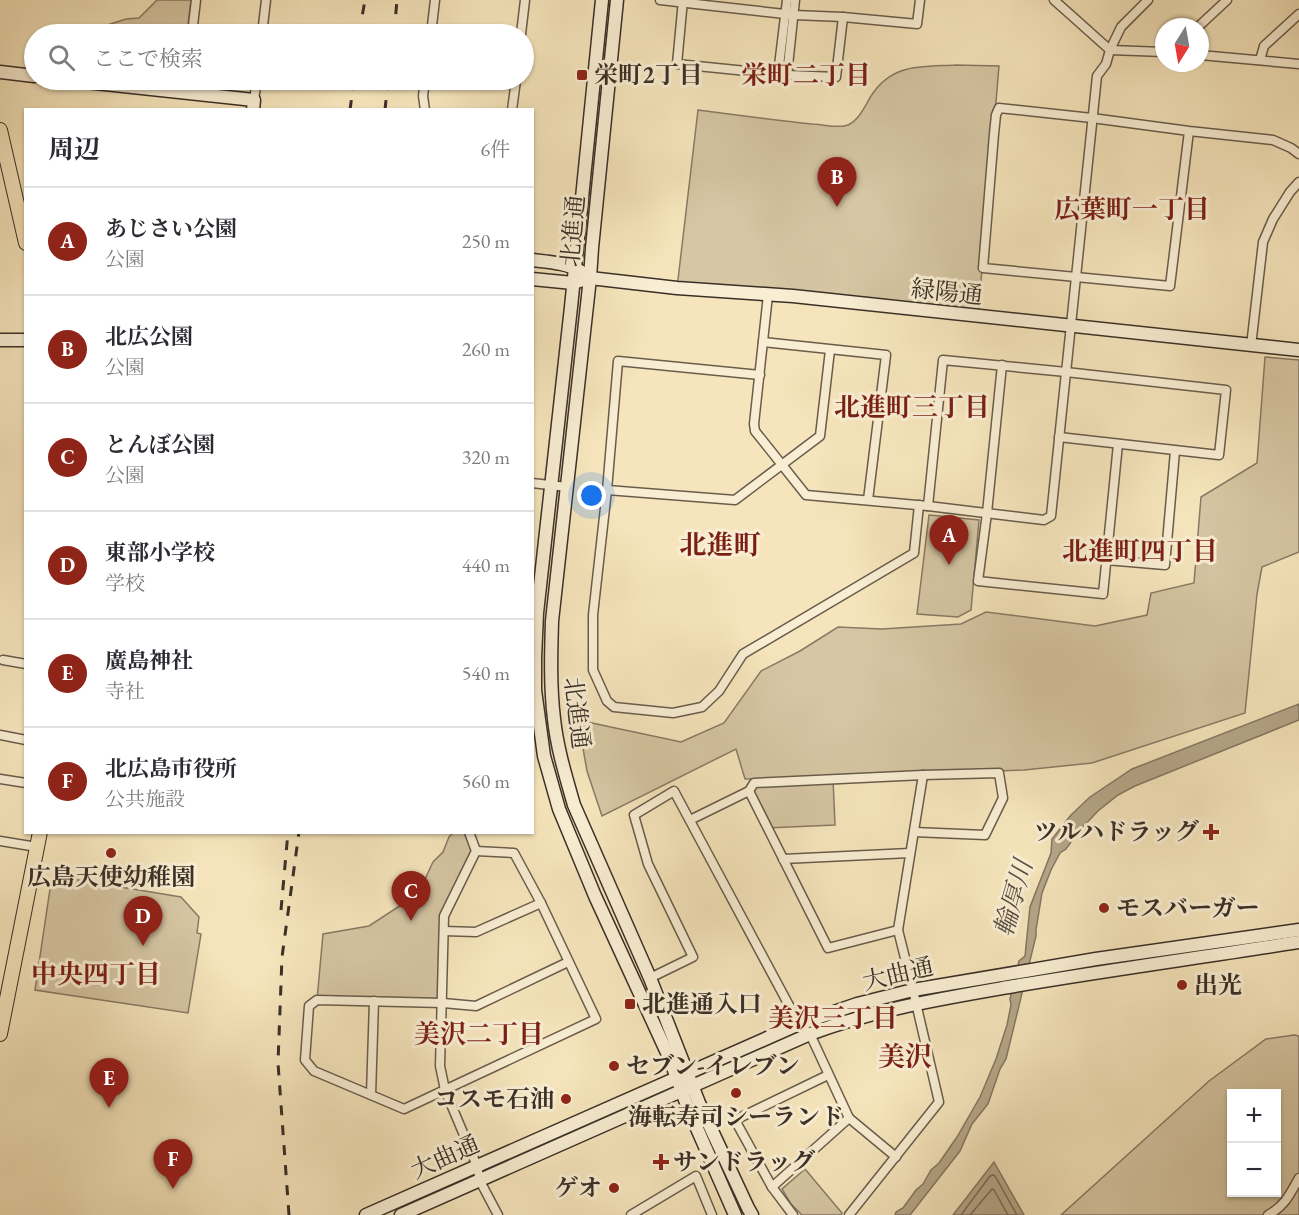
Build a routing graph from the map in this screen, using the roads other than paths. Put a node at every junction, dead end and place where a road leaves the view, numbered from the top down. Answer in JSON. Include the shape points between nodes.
{"nodes":[{"id":1,"x":195,"y":0,"type":"edge"},
{"id":2,"x":266,"y":0,"type":"edge"},
{"id":3,"x":435,"y":0,"type":"edge"},
{"id":4,"x":525,"y":0,"type":"edge"},
{"id":5,"x":602,"y":0,"type":"edge"},
{"id":6,"x":618,"y":0,"type":"edge"},
{"id":7,"x":660,"y":0,"type":"edge"},
{"id":8,"x":787,"y":0,"type":"edge"},
{"id":9,"x":795,"y":0,"type":"edge"},
{"id":10,"x":920,"y":0,"type":"edge"},
{"id":11,"x":1054,"y":0,"type":"edge"},
{"id":12,"x":1148,"y":0,"type":"edge"},
{"id":13,"x":1227,"y":0,"type":"edge"},
{"id":14,"x":683,"y":1,"type":"edge"},
{"id":15,"x":790,"y":14,"type":"junction"},
{"id":16,"x":1299,"y":14,"type":"edge"},
{"id":17,"x":843,"y":17,"type":"junction"},
{"id":18,"x":1208,"y":18,"type":"edge"},
{"id":19,"x":193,"y":24,"type":"edge"},
{"id":20,"x":263,"y":24,"type":"edge"},
{"id":21,"x":432,"y":24,"type":"edge"},
{"id":22,"x":522,"y":24,"type":"edge"},
{"id":23,"x":1110,"y":50,"type":"junction"},
{"id":24,"x":1155,"y":52,"type":"edge"},
{"id":25,"x":1209,"y":56,"type":"edge"},
{"id":26,"x":1260,"y":60,"type":"junction"},
{"id":27,"x":1299,"y":64,"type":"edge"},
{"id":28,"x":0,"y":72,"type":"edge"},
{"id":29,"x":24,"y":75,"type":"edge"},
{"id":30,"x":783,"y":75,"type":"junction"},
{"id":31,"x":159,"y":90,"type":"edge"},
{"id":32,"x":186,"y":90,"type":"edge"},
{"id":33,"x":256,"y":90,"type":"edge"},
{"id":34,"x":424,"y":90,"type":"edge"},
{"id":35,"x":515,"y":90,"type":"edge"},
{"id":36,"x":186,"y":93,"type":"junction"},
{"id":37,"x":254,"y":105,"type":"edge"},
{"id":38,"x":425,"y":108,"type":"edge"},
{"id":39,"x":513,"y":108,"type":"edge"},
{"id":40,"x":1092,"y":118,"type":"junction"},
{"id":41,"x":0,"y":130,"type":"edge"},
{"id":42,"x":1189,"y":131,"type":"junction"},
{"id":43,"x":1299,"y":154,"type":"edge"},
{"id":44,"x":1299,"y":182,"type":"edge"},
{"id":45,"x":23,"y":219,"type":"edge"},
{"id":46,"x":534,"y":260,"type":"edge"},
{"id":47,"x":575,"y":268,"type":"junction"},
{"id":48,"x":1076,"y":277,"type":"junction"},
{"id":49,"x":590,"y":278,"type":"junction"},
{"id":50,"x":534,"y":279,"type":"edge"},
{"id":51,"x":573,"y":283,"type":"junction"},
{"id":52,"x":768,"y":295,"type":"junction"},
{"id":53,"x":1070,"y":326,"type":"junction"},
{"id":54,"x":0,"y":340,"type":"edge"},
{"id":55,"x":24,"y":340,"type":"edge"},
{"id":56,"x":763,"y":342,"type":"junction"},
{"id":57,"x":1251,"y":346,"type":"junction"},
{"id":58,"x":830,"y":350,"type":"junction"},
{"id":59,"x":1299,"y":350,"type":"edge"},
{"id":60,"x":1002,"y":365,"type":"junction"},
{"id":61,"x":1066,"y":372,"type":"junction"},
{"id":62,"x":760,"y":375,"type":"junction"},
{"id":63,"x":1059,"y":437,"type":"junction"},
{"id":64,"x":1118,"y":444,"type":"junction"},
{"id":65,"x":1175,"y":451,"type":"junction"},
{"id":66,"x":783,"y":465,"type":"junction"},
{"id":67,"x":534,"y":483,"type":"edge"},
{"id":68,"x":552,"y":485,"type":"junction"},
{"id":69,"x":567,"y":487,"type":"junction"},
{"id":70,"x":606,"y":490,"type":"junction"},
{"id":71,"x":868,"y":500,"type":"junction"},
{"id":72,"x":923,"y":506,"type":"junction"},
{"id":73,"x":987,"y":513,"type":"junction"},
{"id":74,"x":1106,"y":560,"type":"junction"},
{"id":75,"x":3,"y":660,"type":"dead end"},
{"id":76,"x":24,"y":664,"type":"edge"},
{"id":77,"x":0,"y":735,"type":"edge"},
{"id":78,"x":24,"y":740,"type":"edge"},
{"id":79,"x":923,"y":775,"type":"junction"},
{"id":80,"x":0,"y":779,"type":"edge"},
{"id":81,"x":24,"y":783,"type":"edge"},
{"id":82,"x":749,"y":791,"type":"junction"},
{"id":83,"x":690,"y":820,"type":"junction"},
{"id":84,"x":914,"y":832,"type":"junction"},
{"id":85,"x":39,"y":834,"type":"edge"},
{"id":86,"x":470,"y":834,"type":"edge"},
{"id":87,"x":0,"y":841,"type":"edge"},
{"id":88,"x":36,"y":847,"type":"junction"},
{"id":89,"x":476,"y":851,"type":"junction"},
{"id":90,"x":910,"y":853,"type":"junction"},
{"id":91,"x":783,"y":859,"type":"junction"},
{"id":92,"x":541,"y":903,"type":"junction"},
{"id":93,"x":898,"y":930,"type":"junction"},
{"id":94,"x":1299,"y":930,"type":"edge"},
{"id":95,"x":444,"y":931,"type":"junction"},
{"id":96,"x":1299,"y":942,"type":"edge"},
{"id":97,"x":568,"y":962,"type":"junction"},
{"id":98,"x":1049,"y":974,"type":"junction"},
{"id":99,"x":650,"y":978,"type":"junction"},
{"id":100,"x":914,"y":990,"type":"junction"},
{"id":101,"x":374,"y":1001,"type":"junction"},
{"id":102,"x":916,"y":1003,"type":"junction"},
{"id":103,"x":442,"y":1004,"type":"junction"},
{"id":104,"x":799,"y":1024,"type":"junction"},
{"id":105,"x":0,"y":1034,"type":"edge"},
{"id":106,"x":810,"y":1034,"type":"junction"},
{"id":107,"x":681,"y":1075,"type":"junction"},
{"id":108,"x":828,"y":1075,"type":"junction"},
{"id":109,"x":687,"y":1088,"type":"junction"},
{"id":110,"x":445,"y":1090,"type":"junction"},
{"id":111,"x":371,"y":1095,"type":"junction"},
{"id":112,"x":849,"y":1118,"type":"junction"},
{"id":113,"x":896,"y":1157,"type":"junction"},
{"id":114,"x":477,"y":1166,"type":"junction"},
{"id":115,"x":1299,"y":1178,"type":"edge"},
{"id":116,"x":480,"y":1181,"type":"junction"},
{"id":117,"x":772,"y":1187,"type":"junction"},
{"id":118,"x":366,"y":1215,"type":"edge"},
{"id":119,"x":401,"y":1215,"type":"edge"},
{"id":120,"x":498,"y":1215,"type":"edge"},
{"id":121,"x":631,"y":1215,"type":"edge"},
{"id":122,"x":712,"y":1215,"type":"edge"},
{"id":123,"x":735,"y":1215,"type":"edge"},
{"id":124,"x":752,"y":1215,"type":"edge"},
{"id":125,"x":793,"y":1215,"type":"edge"},
{"id":126,"x":849,"y":1215,"type":"edge"},
{"id":127,"x":1268,"y":1215,"type":"edge"}],
"edges":[{"from":1,"to":19,"type":"street"},
{"from":2,"to":20,"type":"street"},
{"from":3,"to":21,"type":"street"},
{"from":4,"to":22,"type":"street"},
{"from":5,"to":47,"type":"street","name":"北進通"},
{"from":6,"to":49,"type":"street","name":"北進通"},
{"from":7,"to":14,"type":"street"},
{"from":8,"to":15,"type":"street"},
{"from":9,"to":15,"type":"street"},
{"from":10,"to":17,"type":"street","via":[[917,24]]},
{"from":11,"to":23,"type":"street"},
{"from":12,"to":23,"type":"street","via":[[1121,27]]},
{"from":13,"to":18,"type":"street"},
{"from":14,"to":15,"type":"street"},
{"from":14,"to":30,"type":"street","via":[[677,64]]},
{"from":15,"to":17,"type":"street"},
{"from":15,"to":30,"type":"street"},
{"from":16,"to":26,"type":"street","via":[[1264,46]]},
{"from":17,"to":30,"type":"street","via":[[836,77]]},
{"from":23,"to":24,"type":"street"},
{"from":23,"to":40,"type":"street","via":[[1097,76]]},
{"from":25,"to":26,"type":"street"},
{"from":26,"to":27,"type":"street"},
{"from":28,"to":29,"type":"street"},
{"from":31,"to":36,"type":"street"},
{"from":32,"to":36,"type":"street"},
{"from":33,"to":37,"type":"street"},
{"from":34,"to":38,"type":"street"},
{"from":35,"to":39,"type":"street"},
{"from":36,"to":37,"type":"street"},
{"from":40,"to":42,"type":"street"},
{"from":40,"to":48,"type":"street"},
{"from":40,"to":48,"type":"street","via":[[999,108],[994,134],[983,268]]},
{"from":41,"to":45,"type":"main road"},
{"from":42,"to":43,"type":"street","via":[[1273,140]]},
{"from":42,"to":48,"type":"street","via":[[1170,286]]},
{"from":44,"to":57,"type":"street","via":[[1273,219],[1263,242]]},
{"from":46,"to":47,"type":"street","name":"緑陽通"},
{"from":47,"to":49,"type":"street","name":"緑陽通"},
{"from":47,"to":51,"type":"street","name":"北進通"},
{"from":48,"to":53,"type":"street"},
{"from":49,"to":51,"type":"street","name":"緑陽通"},
{"from":49,"to":52,"type":"street","name":"緑陽通"},
{"from":49,"to":69,"type":"street","name":"北進通"},
{"from":50,"to":51,"type":"street","name":"緑陽通"},
{"from":51,"to":68,"type":"street","name":"北進通"},
{"from":52,"to":53,"type":"street","name":"緑陽通"},
{"from":52,"to":56,"type":"street"},
{"from":53,"to":57,"type":"street","name":"緑陽通"},
{"from":53,"to":61,"type":"street"},
{"from":54,"to":55,"type":"street"},
{"from":56,"to":58,"type":"street"},
{"from":56,"to":62,"type":"street"},
{"from":57,"to":59,"type":"street","name":"緑陽通"},
{"from":58,"to":66,"type":"street","via":[[820,436]]},
{"from":58,"to":71,"type":"street","via":[[886,355]]},
{"from":60,"to":61,"type":"street"},
{"from":60,"to":72,"type":"street","via":[[943,360]]},
{"from":60,"to":73,"type":"street"},
{"from":61,"to":63,"type":"street"},
{"from":61,"to":65,"type":"street","via":[[1226,390],[1219,455]]},
{"from":62,"to":66,"type":"street","via":[[755,431]]},
{"from":62,"to":70,"type":"street","via":[[618,361]]},
{"from":63,"to":64,"type":"street"},
{"from":63,"to":73,"type":"street","via":[[1051,516],[1044,520]]},
{"from":64,"to":65,"type":"street"},
{"from":64,"to":74,"type":"street"},
{"from":65,"to":74,"type":"street","via":[[1165,565]]},
{"from":66,"to":70,"type":"street","via":[[735,500]]},
{"from":66,"to":71,"type":"street","via":[[806,495]]},
{"from":67,"to":68,"type":"street"},
{"from":68,"to":69,"type":"street"},
{"from":68,"to":107,"type":"street","name":"北進通","via":[[535,658],[544,756],[559,809],[595,896],[669,1057]]},
{"from":69,"to":99,"type":"street","name":"北進通","via":[[552,621],[550,662],[555,726],[574,805]]},
{"from":70,"to":72,"type":"street","via":[[593,615],[593,670],[607,701],[614,707],[674,712],[702,707],[719,691],[743,654],[914,553]]},
{"from":71,"to":72,"type":"street"},
{"from":72,"to":73,"type":"street"},
{"from":73,"to":74,"type":"street","via":[[978,581],[1103,594]]},
{"from":75,"to":76,"type":"street"},
{"from":77,"to":78,"type":"street"},
{"from":79,"to":82,"type":"street","via":[[754,783]]},
{"from":79,"to":84,"type":"street"},
{"from":79,"to":84,"type":"street","via":[[999,773],[1003,798],[985,835]]},
{"from":80,"to":81,"type":"street"},
{"from":82,"to":83,"type":"street"},
{"from":82,"to":91,"type":"street"},
{"from":83,"to":99,"type":"street","via":[[674,791],[634,815],[648,864],[693,957]]},
{"from":83,"to":104,"type":"street"},
{"from":84,"to":90,"type":"street"},
{"from":85,"to":88,"type":"main road"},
{"from":86,"to":89,"type":"street"},
{"from":87,"to":88,"type":"street"},
{"from":88,"to":105,"type":"main road"},
{"from":89,"to":92,"type":"street","via":[[514,853]]},
{"from":89,"to":95,"type":"street","via":[[444,916]]},
{"from":90,"to":91,"type":"street"},
{"from":90,"to":93,"type":"street"},
{"from":91,"to":93,"type":"street","via":[[828,948]]},
{"from":92,"to":95,"type":"street","via":[[476,932]]},
{"from":92,"to":97,"type":"street"},
{"from":93,"to":100,"type":"street"},
{"from":94,"to":98,"type":"street","name":"大曲通","via":[[1096,959]]},
{"from":95,"to":103,"type":"street"},
{"from":96,"to":98,"type":"street","name":"大曲通"},
{"from":97,"to":103,"type":"street","via":[[476,1006]]},
{"from":97,"to":110,"type":"street","via":[[597,1019]]},
{"from":98,"to":100,"type":"street","name":"大曲通","via":[[985,977]]},
{"from":98,"to":102,"type":"street","name":"大曲通"},
{"from":99,"to":107,"type":"street","name":"北進通","via":[[680,1053]]},
{"from":100,"to":102,"type":"street"},
{"from":100,"to":104,"type":"street","name":"大曲通"},
{"from":101,"to":103,"type":"street"},
{"from":101,"to":111,"type":"street"},
{"from":101,"to":111,"type":"street","via":[[317,1000],[309,1006],[305,1060],[314,1071]]},
{"from":102,"to":106,"type":"street","name":"大曲通"},
{"from":102,"to":113,"type":"street","via":[[939,1102]]},
{"from":103,"to":110,"type":"street","via":[[440,1066]]},
{"from":104,"to":106,"type":"street"},
{"from":104,"to":107,"type":"street","name":"大曲通"},
{"from":106,"to":108,"type":"street"},
{"from":106,"to":109,"type":"street","name":"大曲通"},
{"from":107,"to":109,"type":"street"},
{"from":107,"to":114,"type":"street","name":"大曲通"},
{"from":108,"to":112,"type":"street"},
{"from":108,"to":117,"type":"street","via":[[735,1120]]},
{"from":109,"to":116,"type":"street","name":"大曲通"},
{"from":109,"to":123,"type":"street"},
{"from":109,"to":124,"type":"street"},
{"from":110,"to":111,"type":"street","via":[[404,1110]]},
{"from":110,"to":114,"type":"street"},
{"from":112,"to":113,"type":"street"},
{"from":112,"to":117,"type":"street"},
{"from":113,"to":126,"type":"street"},
{"from":114,"to":116,"type":"street"},
{"from":114,"to":118,"type":"street","name":"大曲通"},
{"from":115,"to":127,"type":"street","via":[[1288,1200]]},
{"from":116,"to":119,"type":"street","name":"大曲通"},
{"from":116,"to":120,"type":"street"},
{"from":117,"to":125,"type":"street"},
{"from":121,"to":122,"type":"street","via":[[696,1176]]}]}
